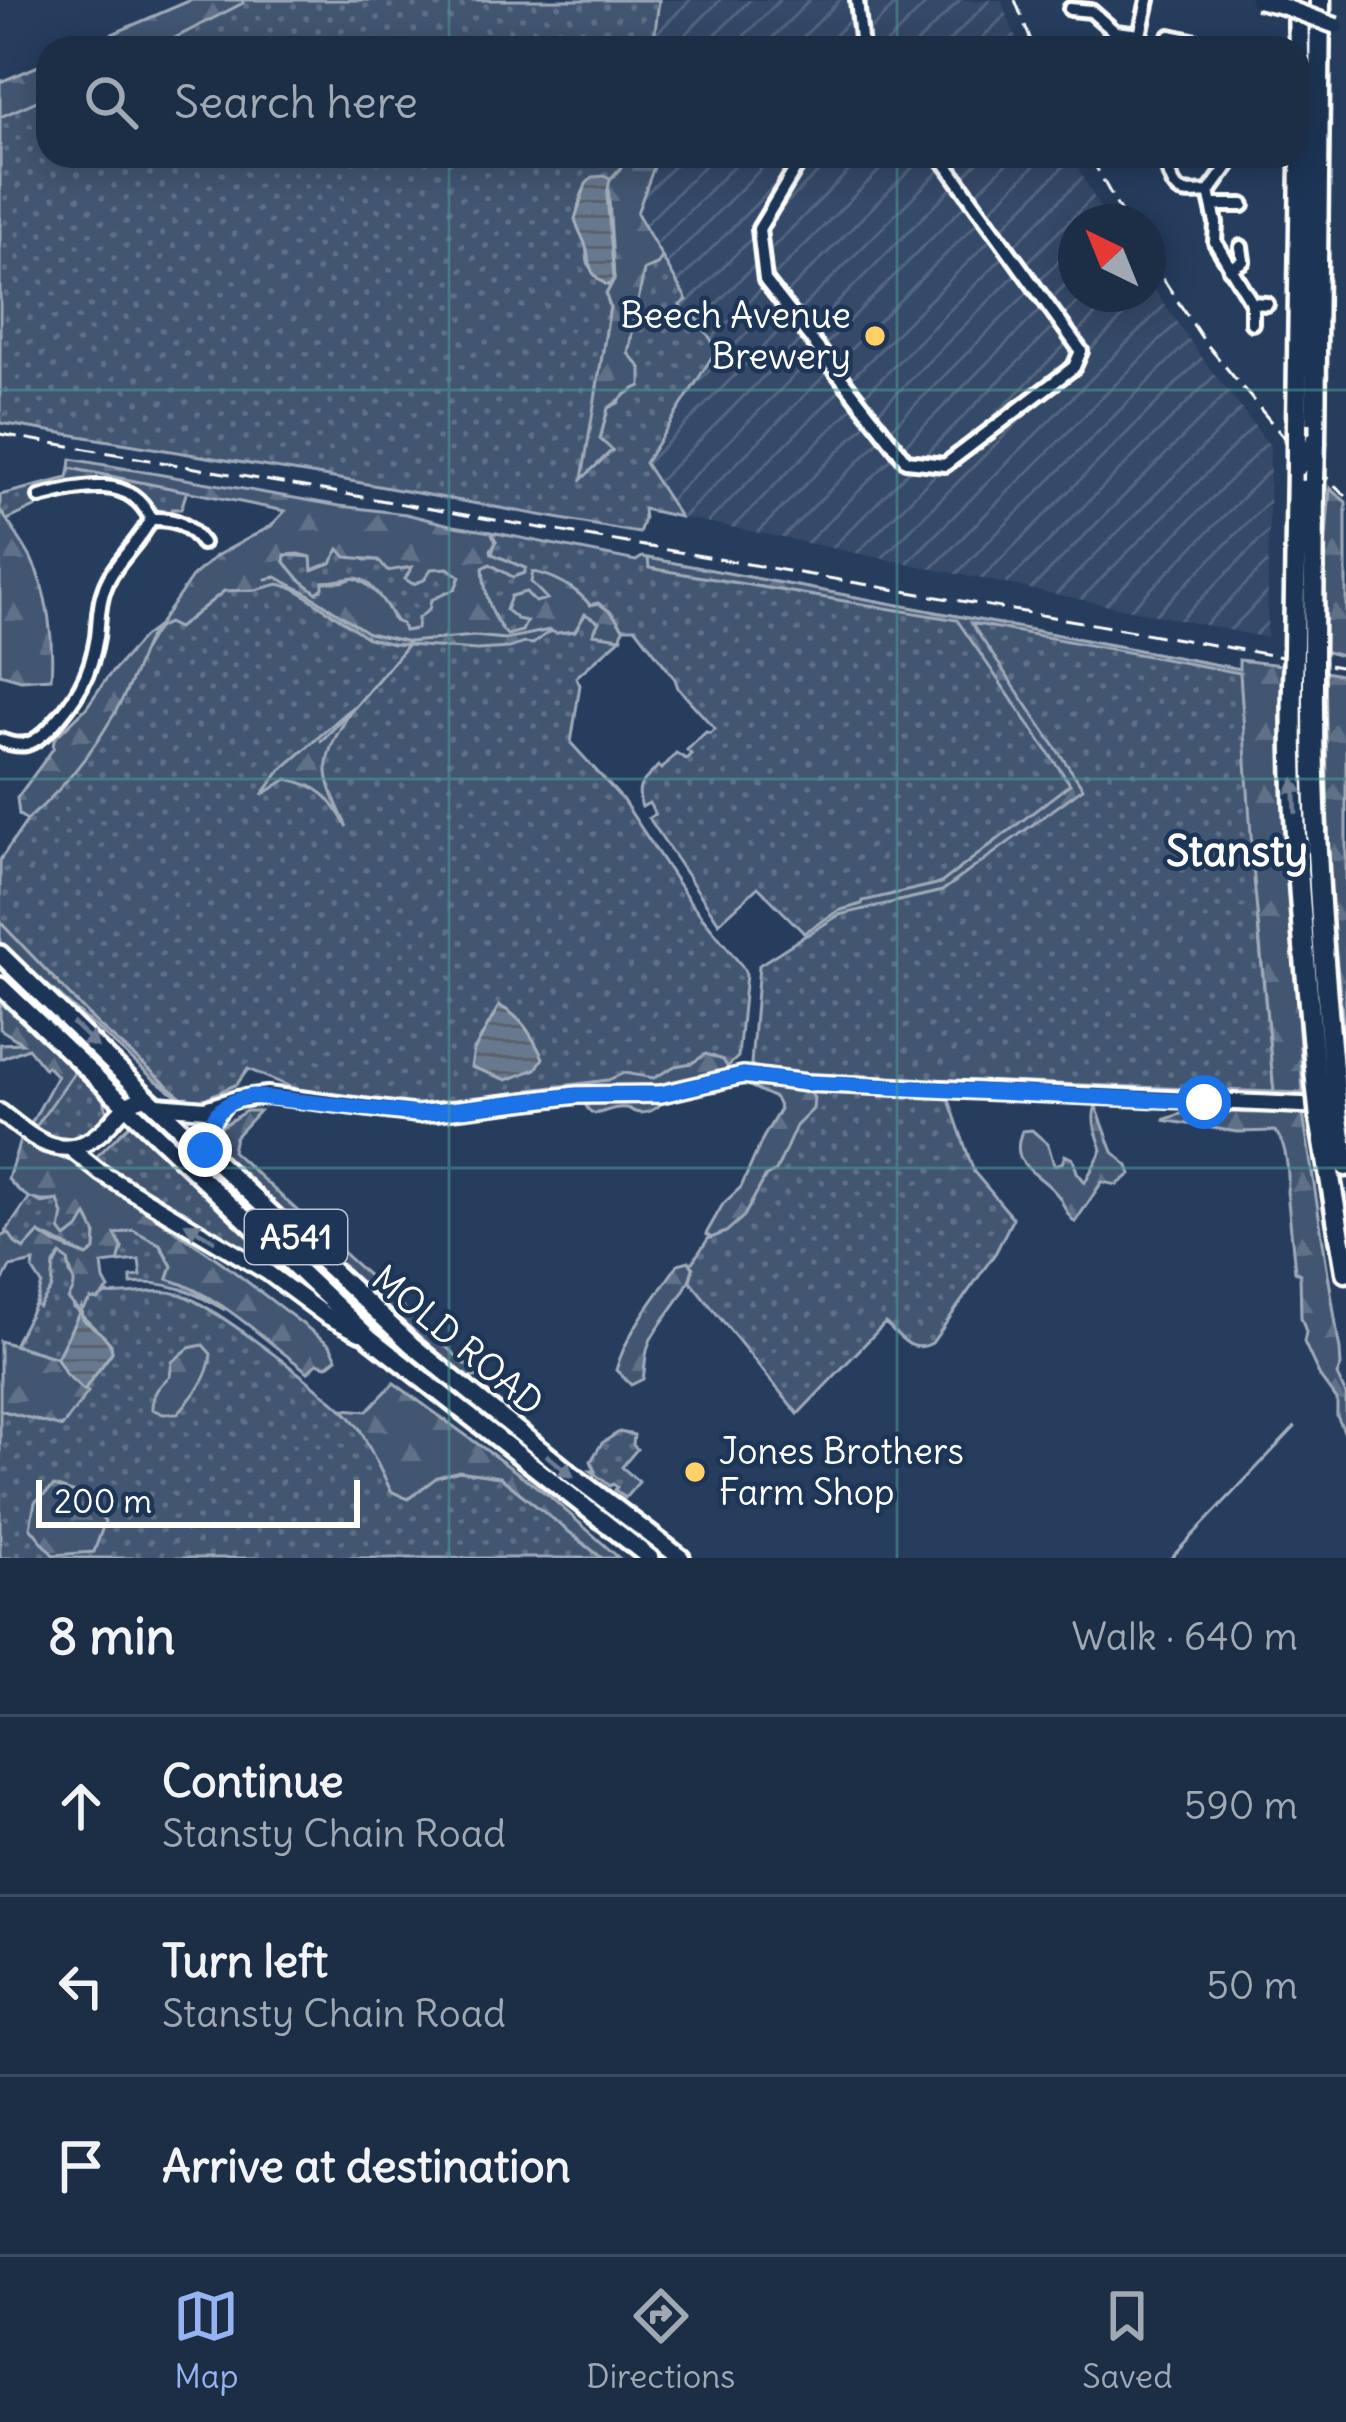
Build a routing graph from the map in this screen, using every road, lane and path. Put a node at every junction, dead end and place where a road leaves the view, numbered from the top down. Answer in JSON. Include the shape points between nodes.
{"nodes":[{"id":1,"x":857,"y":0,"type":"edge"},
{"id":2,"x":1148,"y":0,"type":"edge"},
{"id":3,"x":1257,"y":0,"type":"edge"},
{"id":4,"x":1298,"y":0,"type":"edge"},
{"id":5,"x":1320,"y":0,"type":"edge"},
{"id":6,"x":1070,"y":9,"type":"dead end"},
{"id":7,"x":1341,"y":29,"type":"edge"},
{"id":8,"x":1115,"y":32,"type":"junction"},
{"id":9,"x":1140,"y":35,"type":"joint"},
{"id":10,"x":861,"y":36,"type":"edge"},
{"id":11,"x":1114,"y":36,"type":"edge"},
{"id":12,"x":1299,"y":36,"type":"edge"},
{"id":13,"x":796,"y":168,"type":"edge"},
{"id":14,"x":949,"y":168,"type":"edge"},
{"id":15,"x":1171,"y":168,"type":"edge"},
{"id":16,"x":1228,"y":168,"type":"edge"},
{"id":17,"x":1301,"y":168,"type":"edge"},
{"id":18,"x":1211,"y":198,"type":"junction"},
{"id":19,"x":1243,"y":205,"type":"dead end"},
{"id":20,"x":1241,"y":247,"type":"dead end"},
{"id":21,"x":1230,"y":268,"type":"junction"},
{"id":22,"x":1252,"y":303,"type":"junction"},
{"id":23,"x":1267,"y":304,"type":"dead end"},
{"id":24,"x":1252,"y":323,"type":"dead end"},
{"id":25,"x":54,"y":494,"type":"junction"},
{"id":26,"x":40,"y":497,"type":"dead end"},
{"id":27,"x":60,"y":511,"type":"dead end"},
{"id":28,"x":151,"y":519,"type":"junction"},
{"id":29,"x":202,"y":543,"type":"dead end"},
{"id":30,"x":1303,"y":651,"type":"junction"},
{"id":31,"x":0,"y":740,"type":"edge"},
{"id":32,"x":0,"y":954,"type":"edge"},
{"id":33,"x":0,"y":986,"type":"edge"},
{"id":34,"x":152,"y":1101,"type":"junction"},
{"id":35,"x":226,"y":1104,"type":"junction"},
{"id":36,"x":125,"y":1106,"type":"junction"},
{"id":37,"x":0,"y":1112,"type":"edge"},
{"id":38,"x":1335,"y":1115,"type":"edge"},
{"id":39,"x":71,"y":1149,"type":"junction"},
{"id":40,"x":205,"y":1150,"type":"junction"},
{"id":41,"x":1346,"y":1166,"type":"edge"},
{"id":42,"x":1346,"y":1272,"type":"edge"},
{"id":43,"x":370,"y":1338,"type":"junction"},
{"id":44,"x":650,"y":1558,"type":"edge"},
{"id":45,"x":681,"y":1558,"type":"edge"}],
"edges":[{"from":1,"to":10,"type":"street"},
{"from":2,"to":9,"type":"street"},
{"from":3,"to":7,"type":"street","bridge":true},
{"from":4,"to":12,"type":"highway","bridge":true},
{"from":5,"to":30,"type":"highway","bridge":true,"via":[[1314,482]]},
{"from":6,"to":8,"type":"street","via":[[1091,11]]},
{"from":8,"to":9,"type":"street"},
{"from":8,"to":11,"type":"street"},
{"from":13,"to":14,"type":"street","via":[[759,230],[765,280],[905,461],[945,465],[1074,367],[1082,350]]},
{"from":15,"to":18,"type":"street","via":[[1181,193]]},
{"from":16,"to":18,"type":"street"},
{"from":17,"to":30,"type":"highway","bridge":true},
{"from":18,"to":19,"type":"street"},
{"from":18,"to":21,"type":"street","via":[[1215,242]]},
{"from":20,"to":21,"type":"street","via":[[1243,261]]},
{"from":21,"to":22,"type":"street"},
{"from":22,"to":23,"type":"street"},
{"from":22,"to":24,"type":"street"},
{"from":25,"to":26,"type":"street"},
{"from":25,"to":27,"type":"street"},
{"from":25,"to":28,"type":"street","via":[[125,491]]},
{"from":28,"to":29,"type":"street","via":[[177,520]]},
{"from":28,"to":31,"type":"street","via":[[106,584],[88,675],[71,705],[31,744]]},
{"from":30,"to":38,"type":"highway","bridge":true,"via":[[1292,734],[1301,925]]},
{"from":32,"to":34,"type":"main road","name":"MOLD ROAD","number":"A541","one_way":true},
{"from":33,"to":36,"type":"main road","name":"MOLD ROAD","number":"A541"},
{"from":34,"to":35,"type":"street","via":[[189,1109]]},
{"from":34,"to":36,"type":"street"},
{"from":34,"to":40,"type":"main road","name":"MOLD ROAD","number":"A541"},
{"from":35,"to":38,"type":"street","via":[[267,1096],[418,1114],[661,1094],[743,1075]]},
{"from":35,"to":40,"type":"street","via":[[209,1124]]},
{"from":36,"to":39,"type":"street"},
{"from":36,"to":43,"type":"main road","name":"MOLD ROAD","number":"A541"},
{"from":37,"to":39,"type":"street","via":[[36,1140]]},
{"from":38,"to":41,"type":"highway"},
{"from":38,"to":42,"type":"highway"},
{"from":43,"to":39,"type":"street","one_way":true},
{"from":40,"to":45,"type":"main road","name":"MOLD ROAD","number":"A541","one_way":true,"via":[[412,1345]]},
{"from":43,"to":44,"type":"main road","name":"MOLD ROAD","number":"A541"}]}
